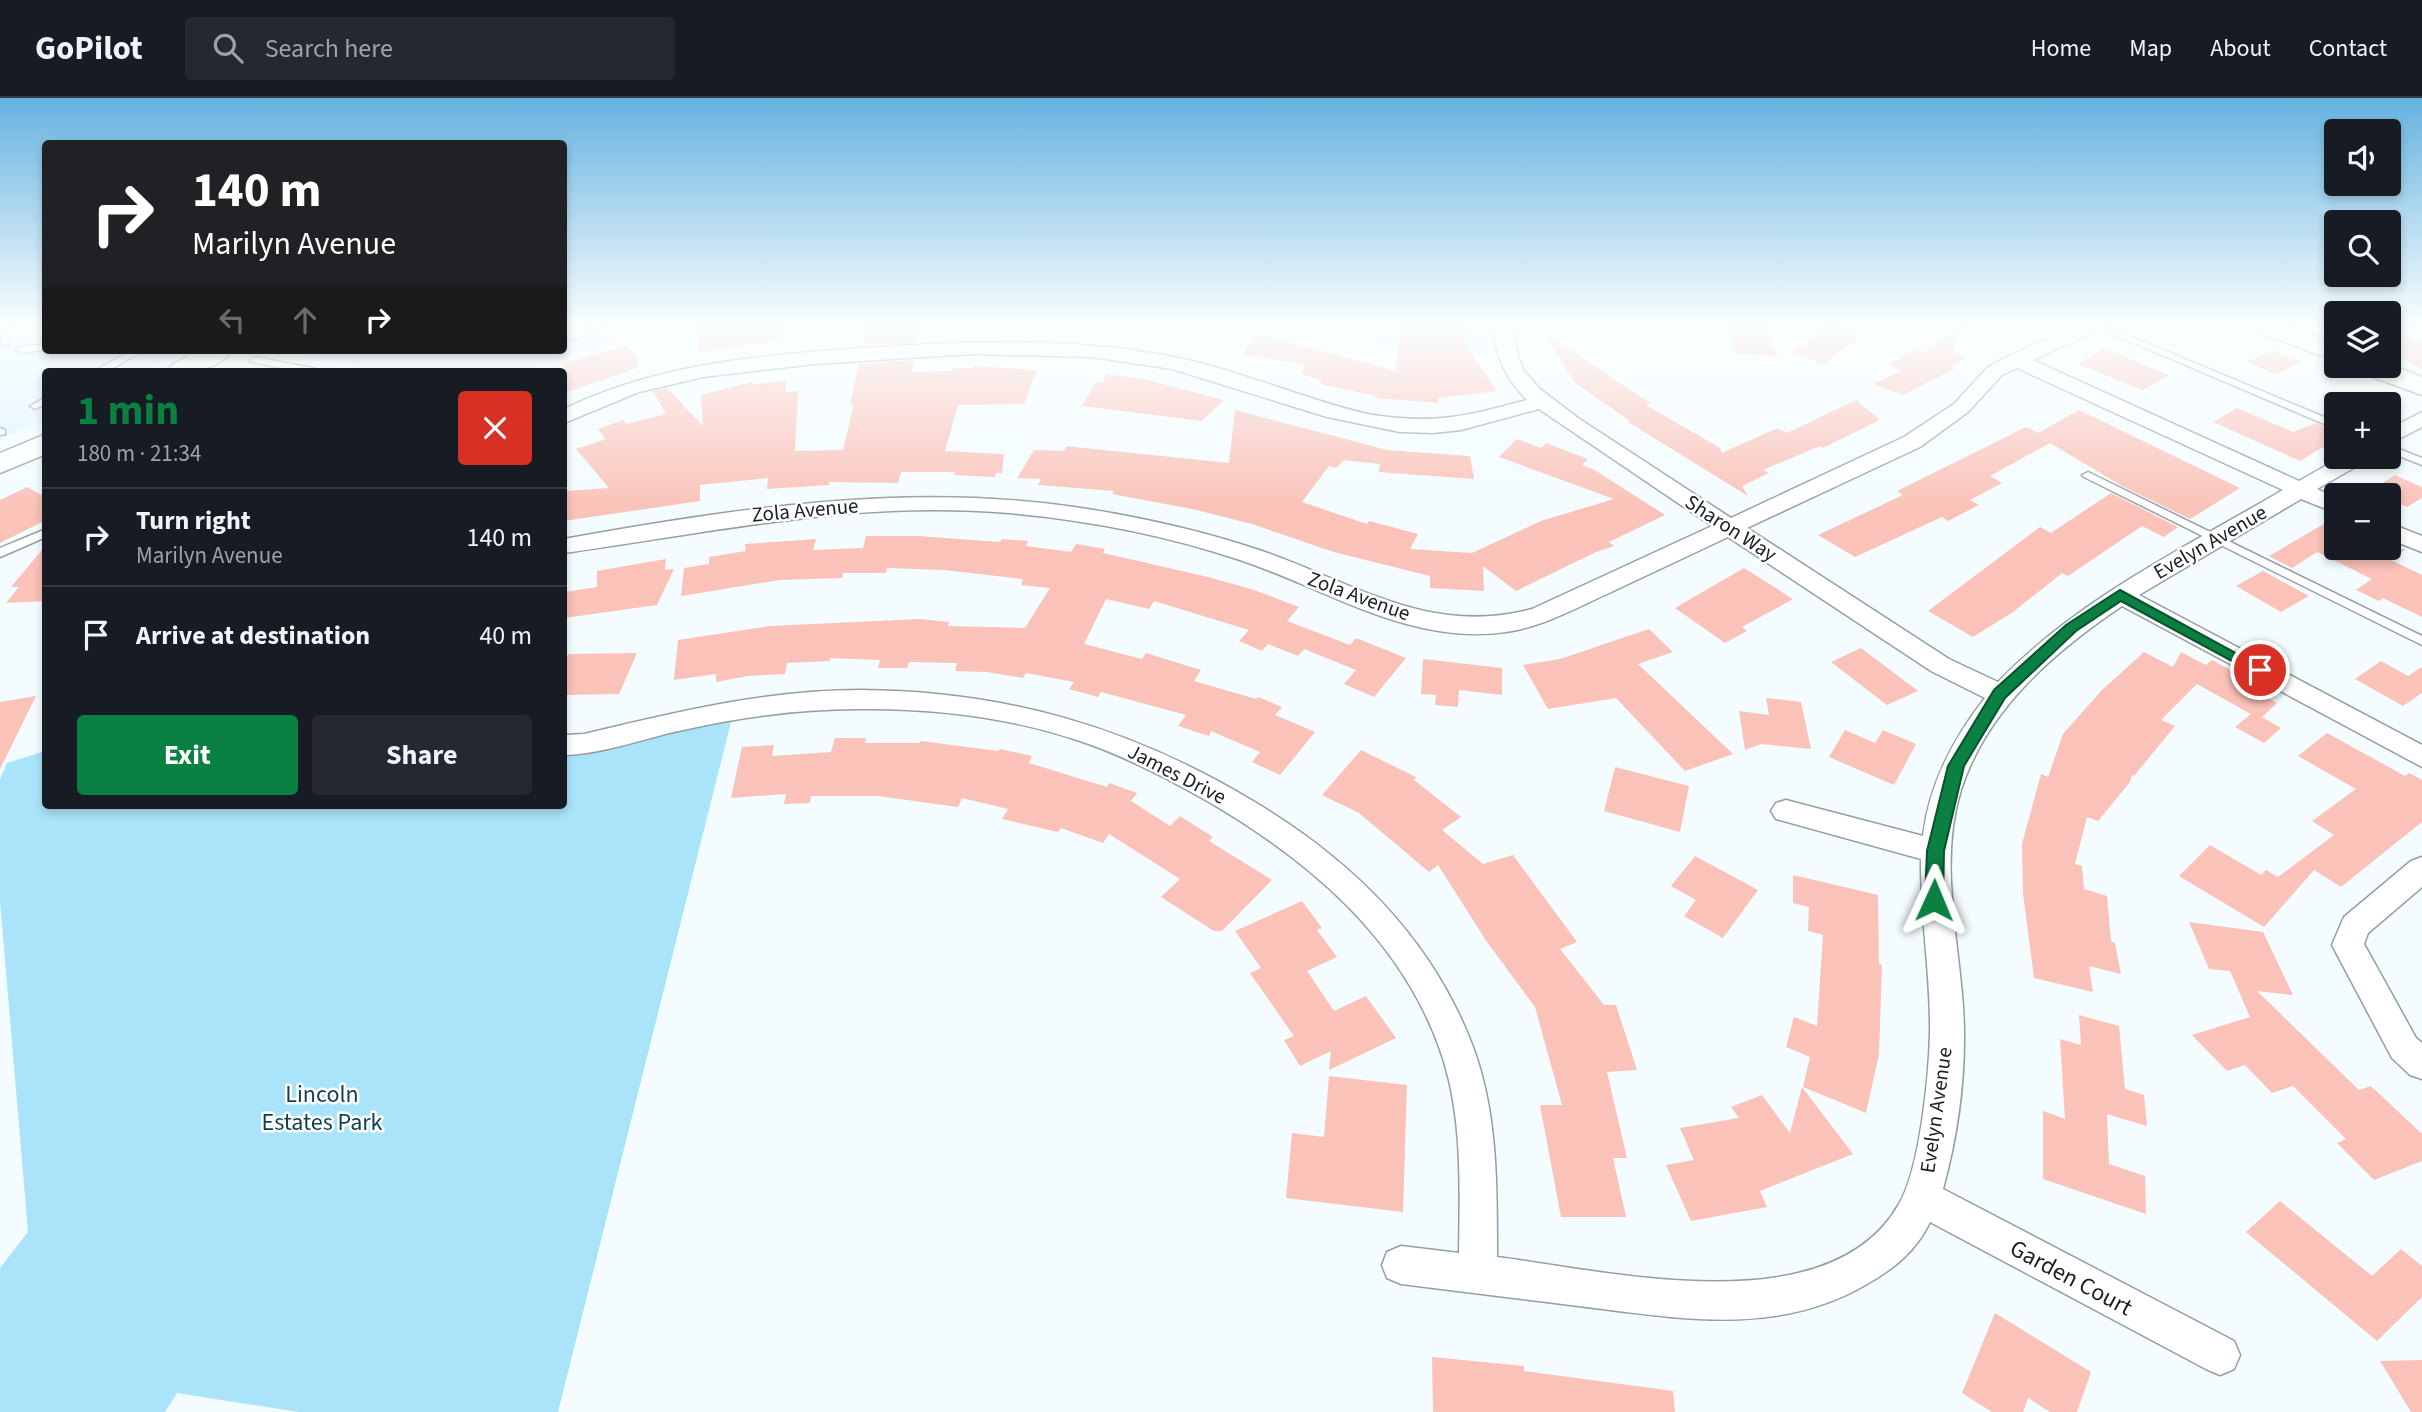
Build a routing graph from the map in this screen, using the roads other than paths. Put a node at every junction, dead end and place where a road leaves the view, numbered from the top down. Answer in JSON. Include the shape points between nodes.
{"nodes":[{"id":1,"x":632,"y":388,"type":"edge"},
{"id":2,"x":1261,"y":388,"type":"edge"},
{"id":3,"x":1528,"y":388,"type":"edge"},
{"id":4,"x":1979,"y":388,"type":"edge"},
{"id":5,"x":2078,"y":388,"type":"edge"},
{"id":6,"x":2247,"y":388,"type":"edge"},
{"id":7,"x":42,"y":402,"type":"edge"},
{"id":8,"x":1542,"y":402,"type":"junction"},
{"id":9,"x":34,"y":406,"type":"dead end"},
{"id":10,"x":567,"y":416,"type":"edge"},
{"id":11,"x":2422,"y":418,"type":"edge"},
{"id":12,"x":2324,"y":421,"type":"edge"},
{"id":13,"x":2401,"y":431,"type":"edge"},
{"id":14,"x":42,"y":445,"type":"edge"},
{"id":15,"x":2401,"y":453,"type":"edge"},
{"id":16,"x":2422,"y":462,"type":"edge"},
{"id":17,"x":0,"y":464,"type":"edge"},
{"id":18,"x":2335,"y":469,"type":"edge"},
{"id":19,"x":2088,"y":475,"type":"dead end"},
{"id":20,"x":2300,"y":489,"type":"junction"},
{"id":21,"x":2324,"y":500,"type":"edge"},
{"id":22,"x":1727,"y":526,"type":"junction"},
{"id":23,"x":42,"y":534,"type":"edge"},
{"id":24,"x":2401,"y":535,"type":"edge"},
{"id":25,"x":2216,"y":538,"type":"junction"},
{"id":26,"x":2422,"y":545,"type":"edge"},
{"id":27,"x":567,"y":546,"type":"edge"},
{"id":28,"x":0,"y":553,"type":"edge"},
{"id":29,"x":2120,"y":595,"type":"junction"},
{"id":30,"x":2422,"y":641,"type":"edge"},
{"id":31,"x":1999,"y":694,"type":"junction"},
{"id":32,"x":567,"y":745,"type":"edge"},
{"id":33,"x":2422,"y":757,"type":"edge"},
{"id":34,"x":1786,"y":811,"type":"dead end"},
{"id":35,"x":1935,"y":851,"type":"junction"},
{"id":36,"x":2422,"y":869,"type":"edge"},
{"id":37,"x":2422,"y":1064,"type":"edge"},
{"id":38,"x":1924,"y":1199,"type":"junction"},
{"id":39,"x":1401,"y":1265,"type":"dead end"},
{"id":40,"x":1478,"y":1274,"type":"junction"},
{"id":41,"x":2220,"y":1355,"type":"dead end"}],
"edges":[{"from":1,"to":10,"type":"street"},
{"from":2,"to":8,"type":"street","via":[[1327,411],[1407,426],[1463,422]]},
{"from":3,"to":8,"type":"street","name":"Sharon Way"},
{"from":4,"to":22,"type":"street","name":"Zola Avenue","via":[[1961,408],[1912,442]]},
{"from":5,"to":20,"type":"street"},
{"from":6,"to":12,"type":"lane"},
{"from":7,"to":9,"type":"lane"},
{"from":8,"to":22,"type":"street","name":"Sharon Way"},
{"from":11,"to":13,"type":"street"},
{"from":14,"to":17,"type":"street"},
{"from":15,"to":16,"type":"lane"},
{"from":18,"to":20,"type":"street","name":"Evelyn Avenue"},
{"from":19,"to":25,"type":"lane"},
{"from":20,"to":21,"type":"street"},
{"from":20,"to":25,"type":"street","name":"Evelyn Avenue"},
{"from":22,"to":27,"type":"street","name":"Zola Avenue","via":[[1541,615],[1469,626],[1394,612],[1254,556],[1191,538],[1082,516],[1004,507],[851,505],[774,512]]},
{"from":22,"to":31,"type":"street","name":"Sharon Way","via":[[1940,665]]},
{"from":23,"to":28,"type":"lane"},
{"from":24,"to":26,"type":"street"},
{"from":25,"to":29,"type":"street","name":"Evelyn Avenue"},
{"from":25,"to":30,"type":"lane"},
{"from":29,"to":31,"type":"street","name":"Evelyn Avenue","via":[[2071,628]]},
{"from":29,"to":33,"type":"street"},
{"from":31,"to":35,"type":"street","name":"Evelyn Avenue","via":[[1956,766]]},
{"from":32,"to":40,"type":"street","name":"James Drive","via":[[738,709],[838,701],[919,702],[1015,714],[1066,726],[1130,750],[1222,796],[1313,855],[1367,901],[1403,944],[1432,993],[1457,1048],[1470,1107],[1478,1181]]},
{"from":34,"to":35,"type":"street"},
{"from":35,"to":38,"type":"street","name":"Evelyn Avenue","via":[[1934,900],[1946,1005],[1946,1052]]},
{"from":36,"to":37,"type":"street","via":[[2355,926],[2348,945],[2404,1048]]},
{"from":38,"to":40,"type":"street","name":"Evelyn Avenue","via":[[1894,1244],[1846,1278],[1787,1297],[1714,1304]]},
{"from":38,"to":41,"type":"street","name":"Garden Court"},
{"from":39,"to":40,"type":"street","name":"Evelyn Avenue"}]}
